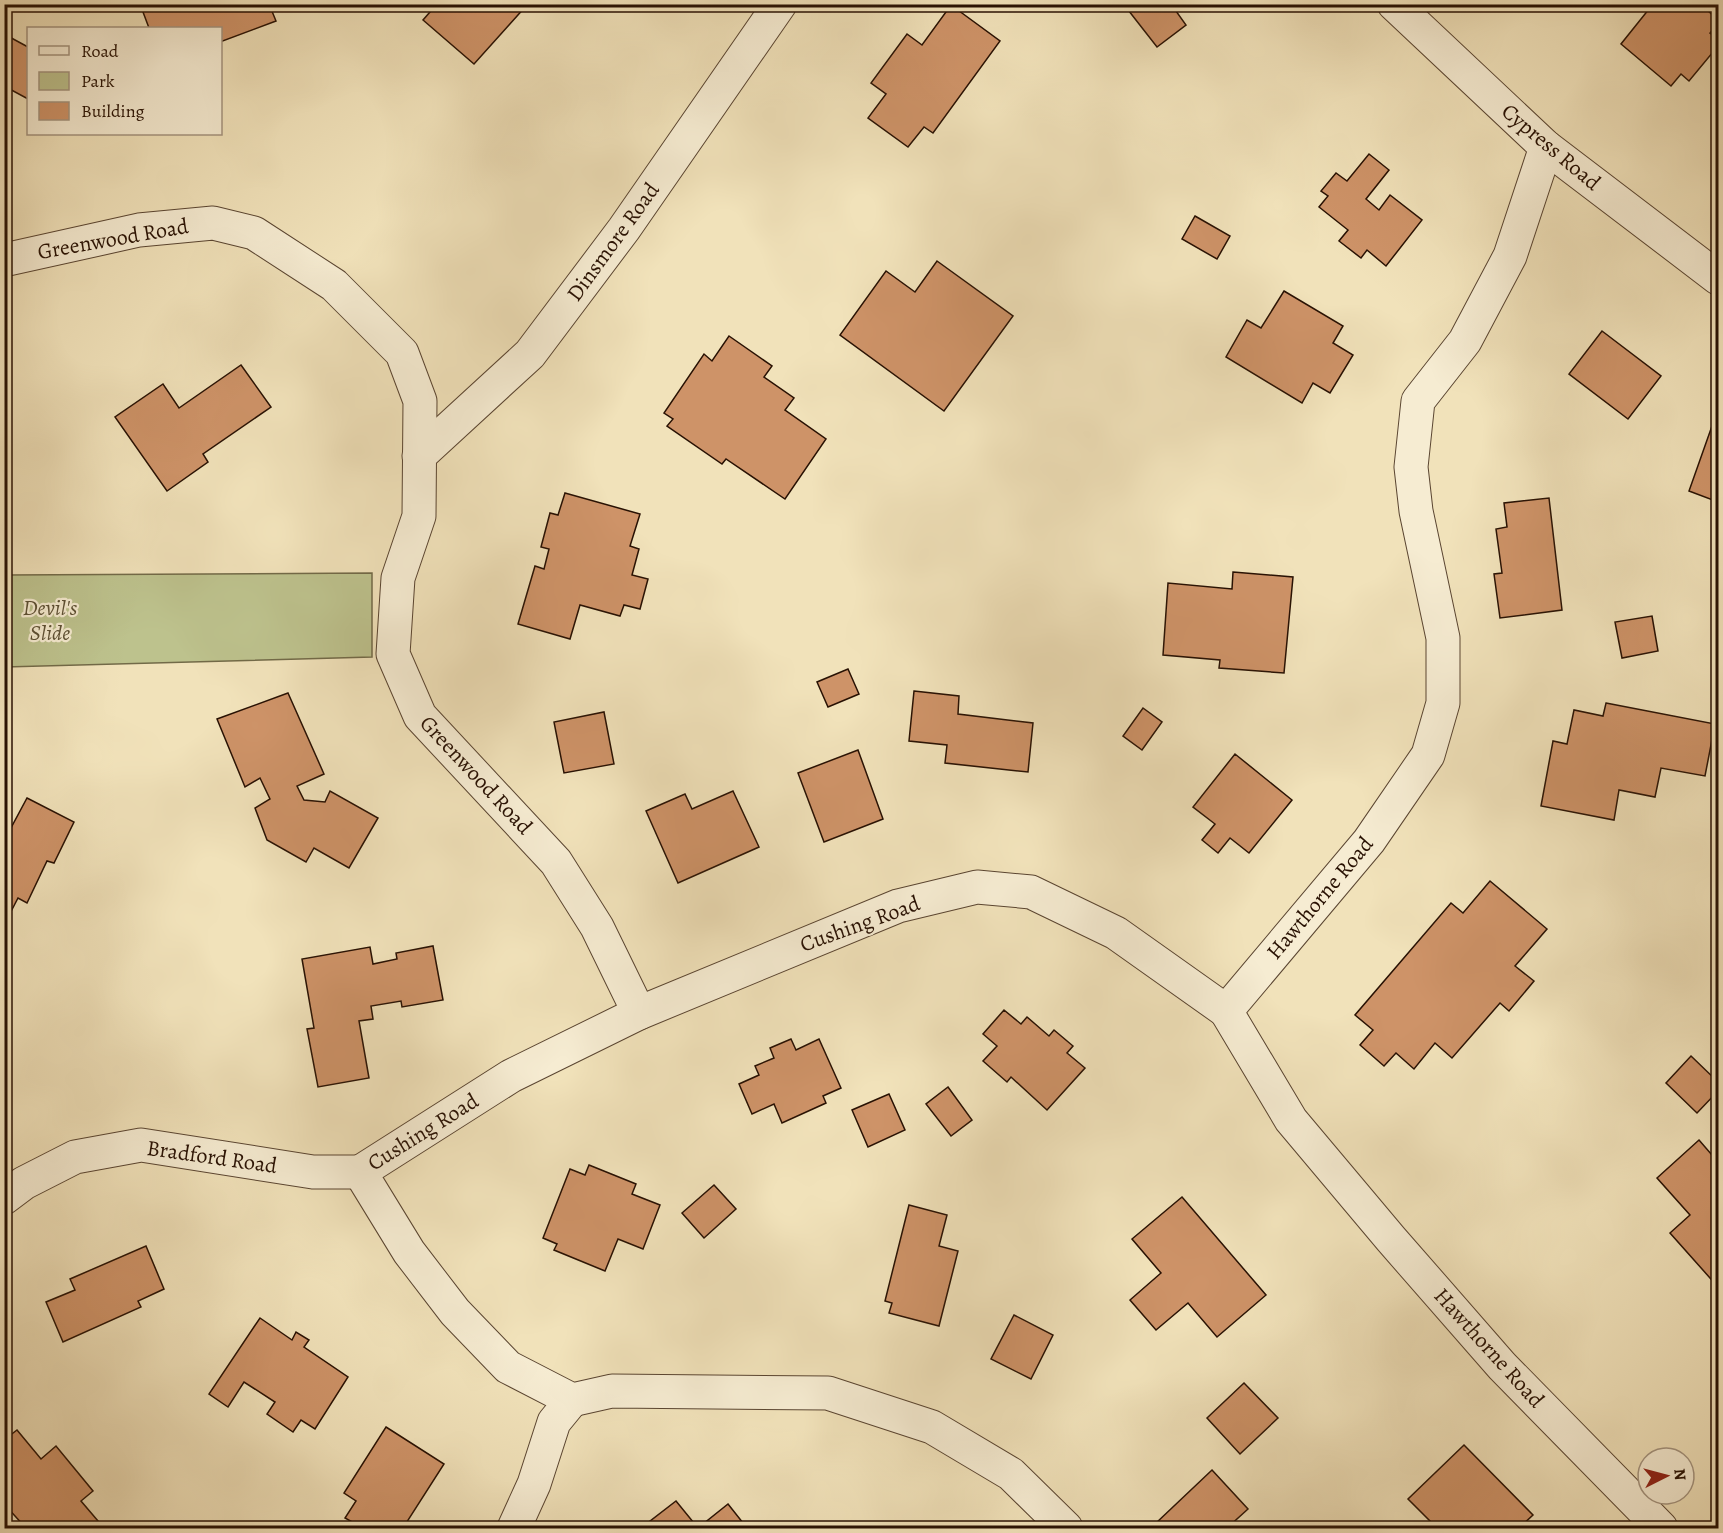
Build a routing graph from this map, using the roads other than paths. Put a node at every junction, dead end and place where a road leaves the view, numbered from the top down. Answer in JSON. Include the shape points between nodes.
{"nodes":[{"id":1,"x":780,"y":4,"type":"edge"},
{"id":2,"x":1394,"y":4,"type":"edge"},
{"id":3,"x":1546,"y":147,"type":"junction"},
{"id":4,"x":4,"y":260,"type":"edge"},
{"id":5,"x":1719,"y":278,"type":"edge"},
{"id":6,"x":419,"y":456,"type":"junction"},
{"id":7,"x":1226,"y":1011,"type":"junction"},
{"id":8,"x":639,"y":1013,"type":"junction"},
{"id":9,"x":360,"y":1172,"type":"junction"},
{"id":10,"x":4,"y":1198,"type":"edge"},
{"id":11,"x":572,"y":1400,"type":"junction"},
{"id":12,"x":514,"y":1528,"type":"edge"},
{"id":13,"x":1066,"y":1528,"type":"edge"},
{"id":14,"x":1661,"y":1528,"type":"edge"}],
"edges":[{"from":1,"to":6,"type":"street","name":"Dinsmore Road","via":[[624,229],[530,354]]},
{"from":2,"to":3,"type":"street","name":"Cypress Road"},
{"from":3,"to":5,"type":"street","name":"Cypress Road"},
{"from":3,"to":7,"type":"street","name":"Hawthorne Road","via":[[1510,256],[1465,341],[1418,401],[1412,478],[1443,638],[1443,704],[1428,755],[1370,841]]},
{"from":4,"to":6,"type":"street","name":"Greenwood Road","via":[[139,230],[213,223],[254,233],[334,285],[402,353],[420,401]]},
{"from":6,"to":8,"type":"street","name":"Greenwood Road","via":[[419,516],[398,578],[393,654],[420,716],[556,862],[597,927]]},
{"from":7,"to":8,"type":"street","name":"Cushing Road","via":[[1116,933],[1031,892],[977,888],[898,906]]},
{"from":7,"to":14,"type":"street","name":"Hawthorne Road","via":[[1291,1120],[1391,1239],[1502,1366]]},
{"from":8,"to":9,"type":"street","name":"Cushing Road","via":[[511,1076]]},
{"from":9,"to":10,"type":"street","name":"Bradford Road","via":[[313,1172],[141,1145],[75,1157]]},
{"from":9,"to":11,"type":"street","name":"Cushing Road","via":[[409,1252],[455,1312],[508,1367]]},
{"from":11,"to":12,"type":"street","via":[[554,1422],[534,1484]]},
{"from":11,"to":13,"type":"street","via":[[612,1391],[828,1393],[932,1427],[1011,1474]]}]}
